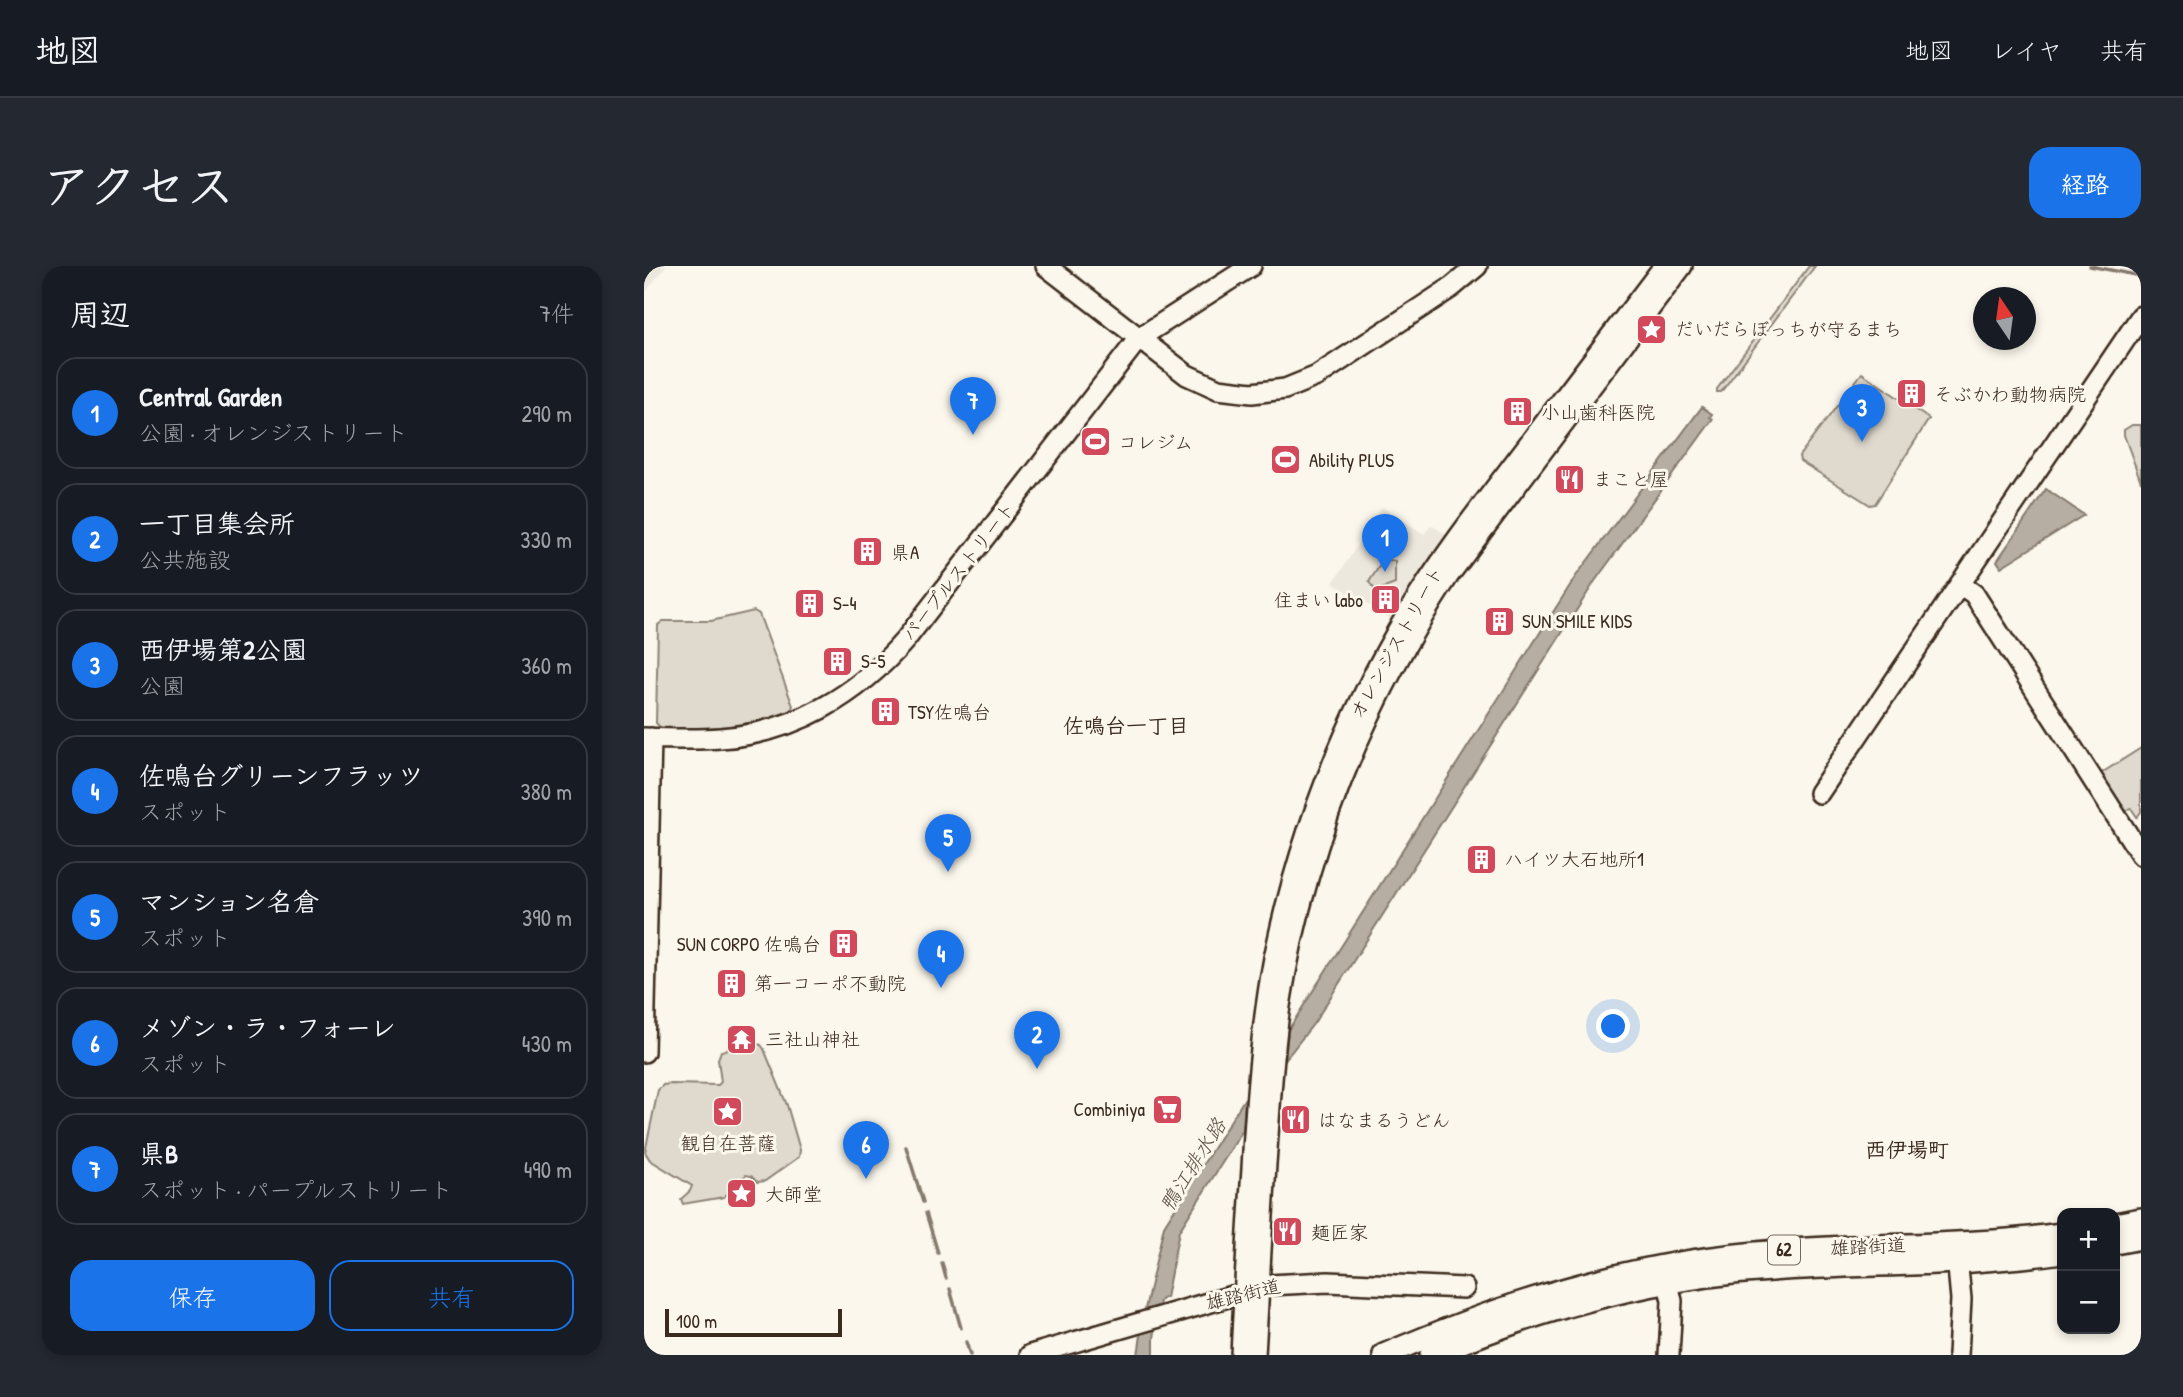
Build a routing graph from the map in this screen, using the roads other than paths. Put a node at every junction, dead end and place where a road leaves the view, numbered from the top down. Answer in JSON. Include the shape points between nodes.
{"nodes":[{"id":1,"x":1046,"y":266,"type":"edge"},
{"id":2,"x":1251,"y":266,"type":"edge"},
{"id":3,"x":1477,"y":266,"type":"edge"},
{"id":4,"x":1664,"y":266,"type":"edge"},
{"id":5,"x":1682,"y":266,"type":"edge"},
{"id":6,"x":2141,"y":316,"type":"edge"},
{"id":7,"x":1139,"y":338,"type":"junction"},
{"id":8,"x":1961,"y":585,"type":"junction"},
{"id":9,"x":648,"y":738,"type":"edge"},
{"id":10,"x":1819,"y":793,"type":"dead end"},
{"id":11,"x":2141,"y":855,"type":"edge"},
{"id":12,"x":644,"y":1052,"type":"edge"},
{"id":13,"x":2141,"y":1219,"type":"edge"},
{"id":14,"x":2120,"y":1223,"type":"edge"},
{"id":15,"x":2057,"y":1234,"type":"edge"},
{"id":16,"x":2141,"y":1238,"type":"edge"},
{"id":17,"x":2120,"y":1242,"type":"edge"},
{"id":18,"x":1956,"y":1251,"type":"junction"},
{"id":19,"x":2057,"y":1252,"type":"edge"},
{"id":20,"x":1666,"y":1274,"type":"junction"},
{"id":21,"x":1464,"y":1288,"type":"dead end"},
{"id":22,"x":1252,"y":1290,"type":"junction"},
{"id":23,"x":1462,"y":1349,"type":"edge"},
{"id":24,"x":1030,"y":1355,"type":"edge"},
{"id":25,"x":1241,"y":1355,"type":"edge"},
{"id":26,"x":1255,"y":1355,"type":"edge"},
{"id":27,"x":1384,"y":1355,"type":"edge"},
{"id":28,"x":1431,"y":1355,"type":"edge"},
{"id":29,"x":1669,"y":1355,"type":"edge"},
{"id":30,"x":1958,"y":1355,"type":"edge"}],
"edges":[{"from":1,"to":7,"type":"street"},
{"from":2,"to":7,"type":"street","name":"パープルストリート"},
{"from":3,"to":7,"type":"street","via":[[1317,376],[1274,392],[1240,393],[1208,385],[1178,369]]},
{"from":4,"to":22,"type":"street","name":"オレンジストリート","via":[[1452,547],[1404,620],[1363,696],[1323,788],[1292,883],[1270,980],[1257,1079]]},
{"from":5,"to":22,"type":"street","name":"オレンジストリート","via":[[1463,555],[1386,681],[1350,759],[1313,863],[1289,958],[1274,1055]]},
{"from":6,"to":8,"type":"street"},
{"from":7,"to":9,"type":"street","name":"パープルストリート","via":[[906,639],[861,684],[818,711],[771,730],[721,738]]},
{"from":8,"to":10,"type":"street"},
{"from":8,"to":11,"type":"street","via":[[1975,594]]},
{"from":9,"to":12,"type":"street"},
{"from":13,"to":14,"type":"main road"},
{"from":15,"to":18,"type":"main road","name":"雄踏街道","number":"62"},
{"from":16,"to":17,"type":"main road"},
{"from":18,"to":19,"type":"main road","name":"雄踏街道","number":"62"},
{"from":18,"to":20,"type":"main road","name":"雄踏街道","number":"62","via":[[1757,1271]]},
{"from":18,"to":30,"type":"street","via":[[1961,1298]]},
{"from":20,"to":23,"type":"main road","name":"雄踏街道","number":"62","via":[[1628,1290],[1547,1312]]},
{"from":20,"to":27,"type":"main road","name":"雄踏街道","number":"62","via":[[1591,1281],[1511,1305]]},
{"from":20,"to":29,"type":"street","via":[[1672,1301]]},
{"from":21,"to":22,"type":"street","name":"雄踏街道","via":[[1328,1282]]},
{"from":22,"to":24,"type":"street","name":"雄踏街道"},
{"from":22,"to":25,"type":"street"},
{"from":22,"to":26,"type":"street"},
{"from":23,"to":28,"type":"main road","number":"62"}]}
